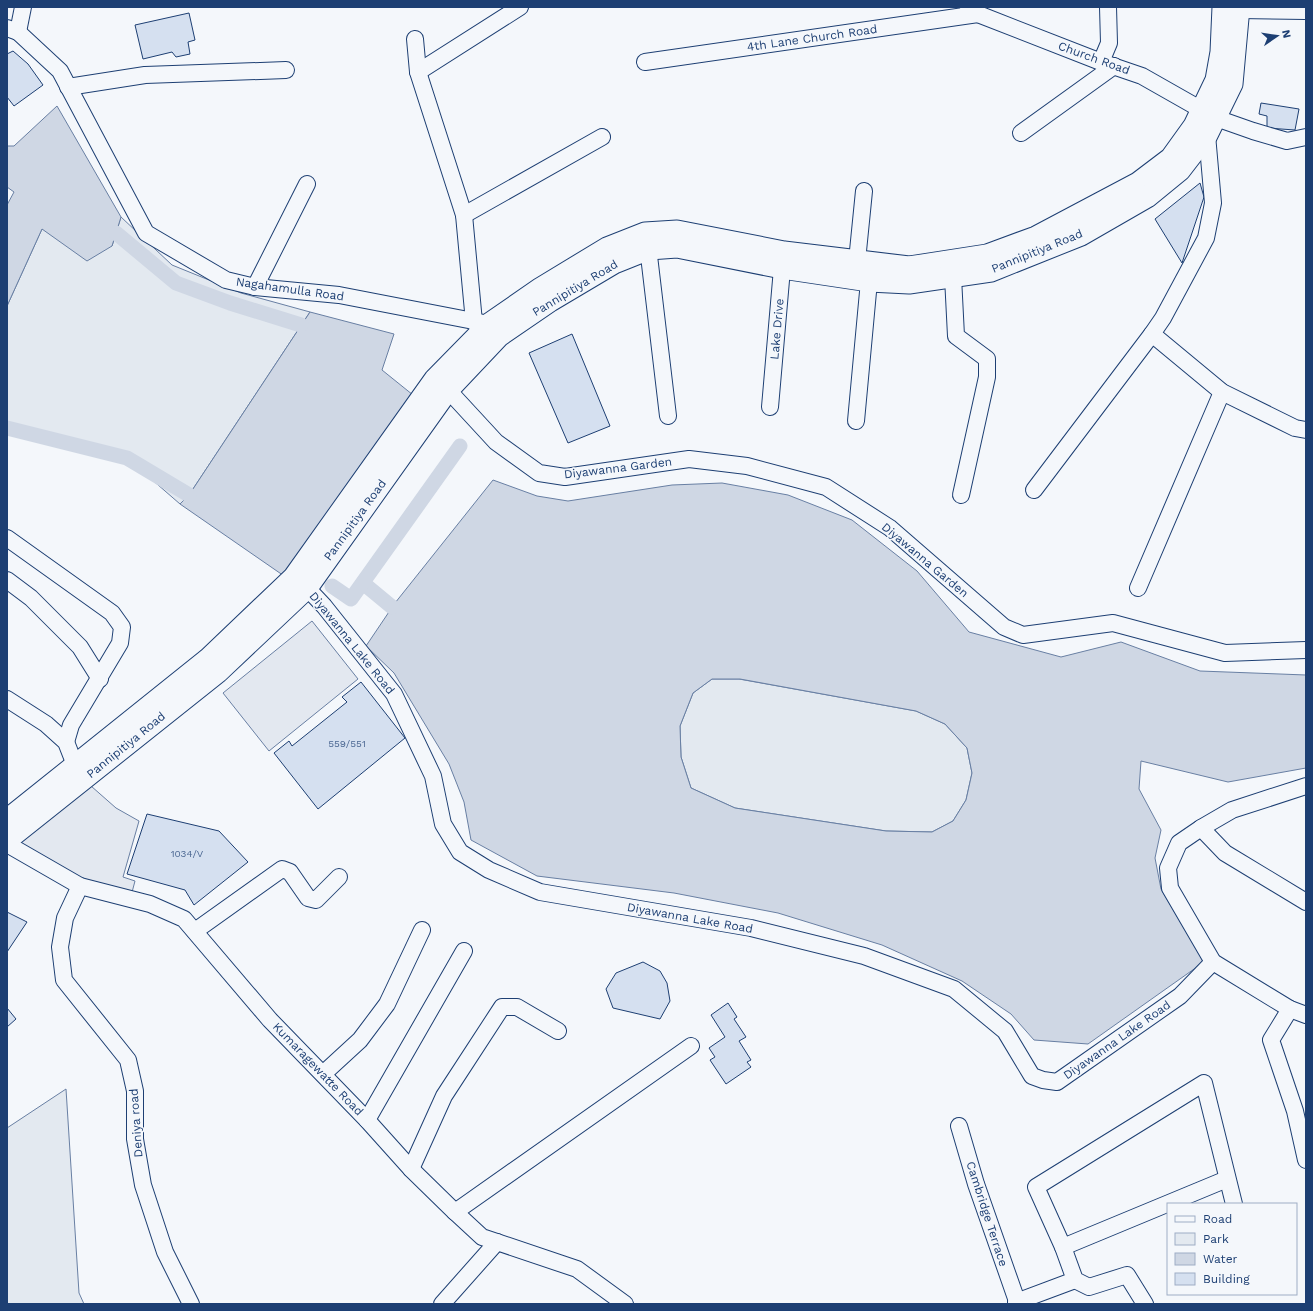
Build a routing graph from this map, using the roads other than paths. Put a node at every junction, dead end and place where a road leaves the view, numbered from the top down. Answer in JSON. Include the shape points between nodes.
{"nodes":[{"id":1,"x":23,"y":7,"type":"edge"},
{"id":2,"x":520,"y":7,"type":"edge"},
{"id":3,"x":1108,"y":7,"type":"edge"},
{"id":4,"x":1234,"y":8,"type":"edge"},
{"id":5,"x":976,"y":9,"type":"edge"},
{"id":6,"x":1306,"y":12,"type":"edge"},
{"id":7,"x":12,"y":30,"type":"edge"},
{"id":8,"x":415,"y":39,"type":"dead end"},
{"id":9,"x":645,"y":62,"type":"dead end"},
{"id":10,"x":1108,"y":64,"type":"junction"},
{"id":11,"x":286,"y":70,"type":"dead end"},
{"id":12,"x":418,"y":72,"type":"junction"},
{"id":13,"x":68,"y":87,"type":"junction"},
{"id":14,"x":1204,"y":122,"type":"junction"},
{"id":15,"x":1021,"y":133,"type":"dead end"},
{"id":16,"x":602,"y":137,"type":"dead end"},
{"id":17,"x":1306,"y":137,"type":"edge"},
{"id":18,"x":307,"y":184,"type":"dead end"},
{"id":19,"x":864,"y":191,"type":"dead end"},
{"id":20,"x":464,"y":215,"type":"junction"},
{"id":21,"x":647,"y":241,"type":"junction"},
{"id":22,"x":783,"y":260,"type":"junction"},
{"id":23,"x":856,"y":261,"type":"junction"},
{"id":24,"x":953,"y":277,"type":"junction"},
{"id":25,"x":869,"y":281,"type":"junction"},
{"id":26,"x":255,"y":287,"type":"junction"},
{"id":27,"x":487,"y":327,"type":"junction"},
{"id":28,"x":1152,"y":334,"type":"junction"},
{"id":29,"x":442,"y":385,"type":"junction"},
{"id":30,"x":1222,"y":392,"type":"junction"},
{"id":31,"x":770,"y":407,"type":"dead end"},
{"id":32,"x":668,"y":416,"type":"dead end"},
{"id":33,"x":856,"y":421,"type":"dead end"},
{"id":34,"x":1306,"y":430,"type":"edge"},
{"id":35,"x":1034,"y":490,"type":"dead end"},
{"id":36,"x":961,"y":495,"type":"dead end"},
{"id":37,"x":7,"y":538,"type":"edge"},
{"id":38,"x":7,"y":580,"type":"edge"},
{"id":39,"x":300,"y":582,"type":"junction"},
{"id":40,"x":1138,"y":588,"type":"dead end"},
{"id":41,"x":1306,"y":650,"type":"edge"},
{"id":42,"x":100,"y":679,"type":"junction"},
{"id":43,"x":7,"y":699,"type":"edge"},
{"id":44,"x":66,"y":742,"type":"junction"},
{"id":45,"x":76,"y":765,"type":"junction"},
{"id":46,"x":1306,"y":786,"type":"edge"},
{"id":47,"x":7,"y":820,"type":"edge"},
{"id":48,"x":1201,"y":828,"type":"junction"},
{"id":49,"x":7,"y":840,"type":"edge"},
{"id":50,"x":7,"y":844,"type":"edge"},
{"id":51,"x":339,"y":877,"type":"dead end"},
{"id":52,"x":80,"y":886,"type":"junction"},
{"id":53,"x":1305,"y":899,"type":"edge"},
{"id":54,"x":422,"y":930,"type":"dead end"},
{"id":55,"x":195,"y":931,"type":"junction"},
{"id":56,"x":464,"y":951,"type":"dead end"},
{"id":57,"x":1213,"y":962,"type":"junction"},
{"id":58,"x":1290,"y":1009,"type":"junction"},
{"id":59,"x":1306,"y":1016,"type":"edge"},
{"id":60,"x":558,"y":1031,"type":"dead end"},
{"id":61,"x":691,"y":1046,"type":"dead end"},
{"id":62,"x":323,"y":1074,"type":"junction"},
{"id":63,"x":1301,"y":1115,"type":"edge"},
{"id":64,"x":367,"y":1120,"type":"junction"},
{"id":65,"x":959,"y":1126,"type":"dead end"},
{"id":66,"x":1306,"y":1160,"type":"edge"},
{"id":67,"x":410,"y":1168,"type":"junction"},
{"id":68,"x":1227,"y":1179,"type":"junction"},
{"id":69,"x":1169,"y":1203,"type":"edge"},
{"id":70,"x":1234,"y":1203,"type":"edge"},
{"id":71,"x":1167,"y":1204,"type":"edge"},
{"id":72,"x":455,"y":1212,"type":"junction"},
{"id":73,"x":497,"y":1242,"type":"junction"},
{"id":74,"x":1063,"y":1247,"type":"junction"},
{"id":75,"x":1075,"y":1280,"type":"junction"},
{"id":76,"x":1017,"y":1303,"type":"edge"},
{"id":77,"x":191,"y":1304,"type":"edge"},
{"id":78,"x":442,"y":1304,"type":"edge"},
{"id":79,"x":625,"y":1304,"type":"edge"},
{"id":80,"x":1145,"y":1304,"type":"edge"}],
"edges":[{"from":1,"to":7,"type":"street"},
{"from":2,"to":12,"type":"street"},
{"from":3,"to":10,"type":"street"},
{"from":4,"to":6,"type":"street"},
{"from":4,"to":14,"type":"main road","name":"Pannipitiya Road"},
{"from":5,"to":9,"type":"street","name":"4th Lane Church Road"},
{"from":5,"to":10,"type":"street","name":"Church Road"},
{"from":7,"to":13,"type":"street","name":"Nagahamulla Road","via":[[60,71]]},
{"from":8,"to":12,"type":"street"},
{"from":10,"to":14,"type":"street","name":"Church Road","via":[[1142,76]]},
{"from":10,"to":15,"type":"street"},
{"from":11,"to":13,"type":"street","via":[[146,76]]},
{"from":12,"to":20,"type":"street"},
{"from":13,"to":26,"type":"street","name":"Nagahamulla Road","via":[[146,234],[226,280]]},
{"from":14,"to":17,"type":"street","name":"Church Road","via":[[1253,131],[1287,141]]},
{"from":14,"to":23,"type":"main road","name":"Pannipitiya Road","via":[[1171,158],[1138,183],[1036,237],[987,255],[909,267]]},
{"from":14,"to":24,"type":"main road","name":"Pannipitiya Road","via":[[1180,170],[1148,197],[1081,235],[991,271]]},
{"from":14,"to":28,"type":"street","via":[[1213,203],[1206,238]]},
{"from":16,"to":20,"type":"street"},
{"from":18,"to":26,"type":"street"},
{"from":19,"to":23,"type":"street"},
{"from":20,"to":27,"type":"street"},
{"from":21,"to":22,"type":"main road","name":"Pannipitiya Road","via":[[677,231]]},
{"from":21,"to":27,"type":"main road","name":"Pannipitiya Road","via":[[607,248],[541,288]]},
{"from":21,"to":32,"type":"street"},
{"from":22,"to":23,"type":"main road","name":"Pannipitiya Road"},
{"from":22,"to":25,"type":"main road","name":"Pannipitiya Road"},
{"from":22,"to":31,"type":"street","name":"Lake Drive"},
{"from":24,"to":25,"type":"main road","name":"Pannipitiya Road","via":[[909,283]]},
{"from":24,"to":36,"type":"street","via":[[956,336],[987,359],[987,377]]},
{"from":25,"to":33,"type":"street"},
{"from":26,"to":27,"type":"street","name":"Nagahamulla Road","via":[[339,295]]},
{"from":27,"to":29,"type":"main road","name":"Pannipitiya Road"},
{"from":28,"to":30,"type":"street"},
{"from":28,"to":35,"type":"street"},
{"from":29,"to":39,"type":"main road","name":"Pannipitiya Road"},
{"from":29,"to":41,"type":"street","name":"Diyawanna Garden","via":[[496,442],[539,473],[565,477],[689,459],[747,466],[826,487],[890,528],[1004,627],[1023,635],[1113,623],[1225,653]]},
{"from":30,"to":34,"type":"street","via":[[1295,428]]},
{"from":30,"to":40,"type":"street"},
{"from":37,"to":42,"type":"street","via":[[112,613],[122,627],[120,643]]},
{"from":38,"to":42,"type":"street","via":[[31,598],[80,647]]},
{"from":39,"to":45,"type":"main road","name":"Pannipitiya Road"},
{"from":39,"to":49,"type":"main road","name":"Pannipitiya Road","via":[[218,672]]},
{"from":39,"to":57,"type":"street","name":"Diyawanna Lake Road","via":[[328,611],[394,694],[433,776],[443,824],[460,852],[489,870],[540,892],[751,928],[864,956],[954,990],[1005,1031],[1032,1076],[1057,1082],[1180,996]]},
{"from":42,"to":44,"type":"street","via":[[72,725]]},
{"from":43,"to":44,"type":"street","via":[[46,724]]},
{"from":44,"to":45,"type":"street"},
{"from":45,"to":47,"type":"main road","name":"Pannipitiya Road"},
{"from":46,"to":48,"type":"street","via":[[1232,810]]},
{"from":48,"to":53,"type":"street","via":[[1225,852]]},
{"from":48,"to":57,"type":"street","via":[[1179,843],[1168,868],[1170,888]]},
{"from":50,"to":52,"type":"street","name":"Kumaragewatte Road"},
{"from":51,"to":55,"type":"street","via":[[316,900],[308,898],[290,872],[282,869]]},
{"from":52,"to":55,"type":"street","name":"Kumaragewatte Road","via":[[150,904],[184,919]]},
{"from":52,"to":77,"type":"street","name":"Deniya road","via":[[65,918],[60,947],[64,980],[128,1060],[135,1091],[135,1139],[143,1185],[165,1252]]},
{"from":54,"to":62,"type":"street","via":[[387,1004],[360,1040]]},
{"from":55,"to":62,"type":"street","name":"Kumaragewatte Road","via":[[270,1020]]},
{"from":56,"to":64,"type":"street"},
{"from":57,"to":58,"type":"street"},
{"from":58,"to":59,"type":"street"},
{"from":58,"to":63,"type":"street","via":[[1271,1040]]},
{"from":60,"to":67,"type":"street","via":[[517,1007],[502,1007],[444,1096]]},
{"from":61,"to":72,"type":"street"},
{"from":62,"to":64,"type":"street","name":"Kumaragewatte Road"},
{"from":63,"to":66,"type":"street"},
{"from":64,"to":67,"type":"street","name":"Kumaragewatte Road"},
{"from":65,"to":76,"type":"street","name":"Cambridge Terrace"},
{"from":67,"to":72,"type":"street","name":"Kumaragewatte Road"},
{"from":68,"to":69,"type":"street"},
{"from":68,"to":70,"type":"street"},
{"from":68,"to":74,"type":"street","via":[[1204,1083],[1036,1187]]},
{"from":71,"to":74,"type":"street"},
{"from":72,"to":73,"type":"street","name":"Kumaragewatte Road","via":[[482,1237]]},
{"from":73,"to":78,"type":"street"},
{"from":73,"to":79,"type":"street","name":"Kumaragewatte Road","via":[[577,1269]]},
{"from":74,"to":75,"type":"street"},
{"from":75,"to":76,"type":"street"},
{"from":75,"to":80,"type":"street","via":[[1089,1287],[1127,1275]]}]}
